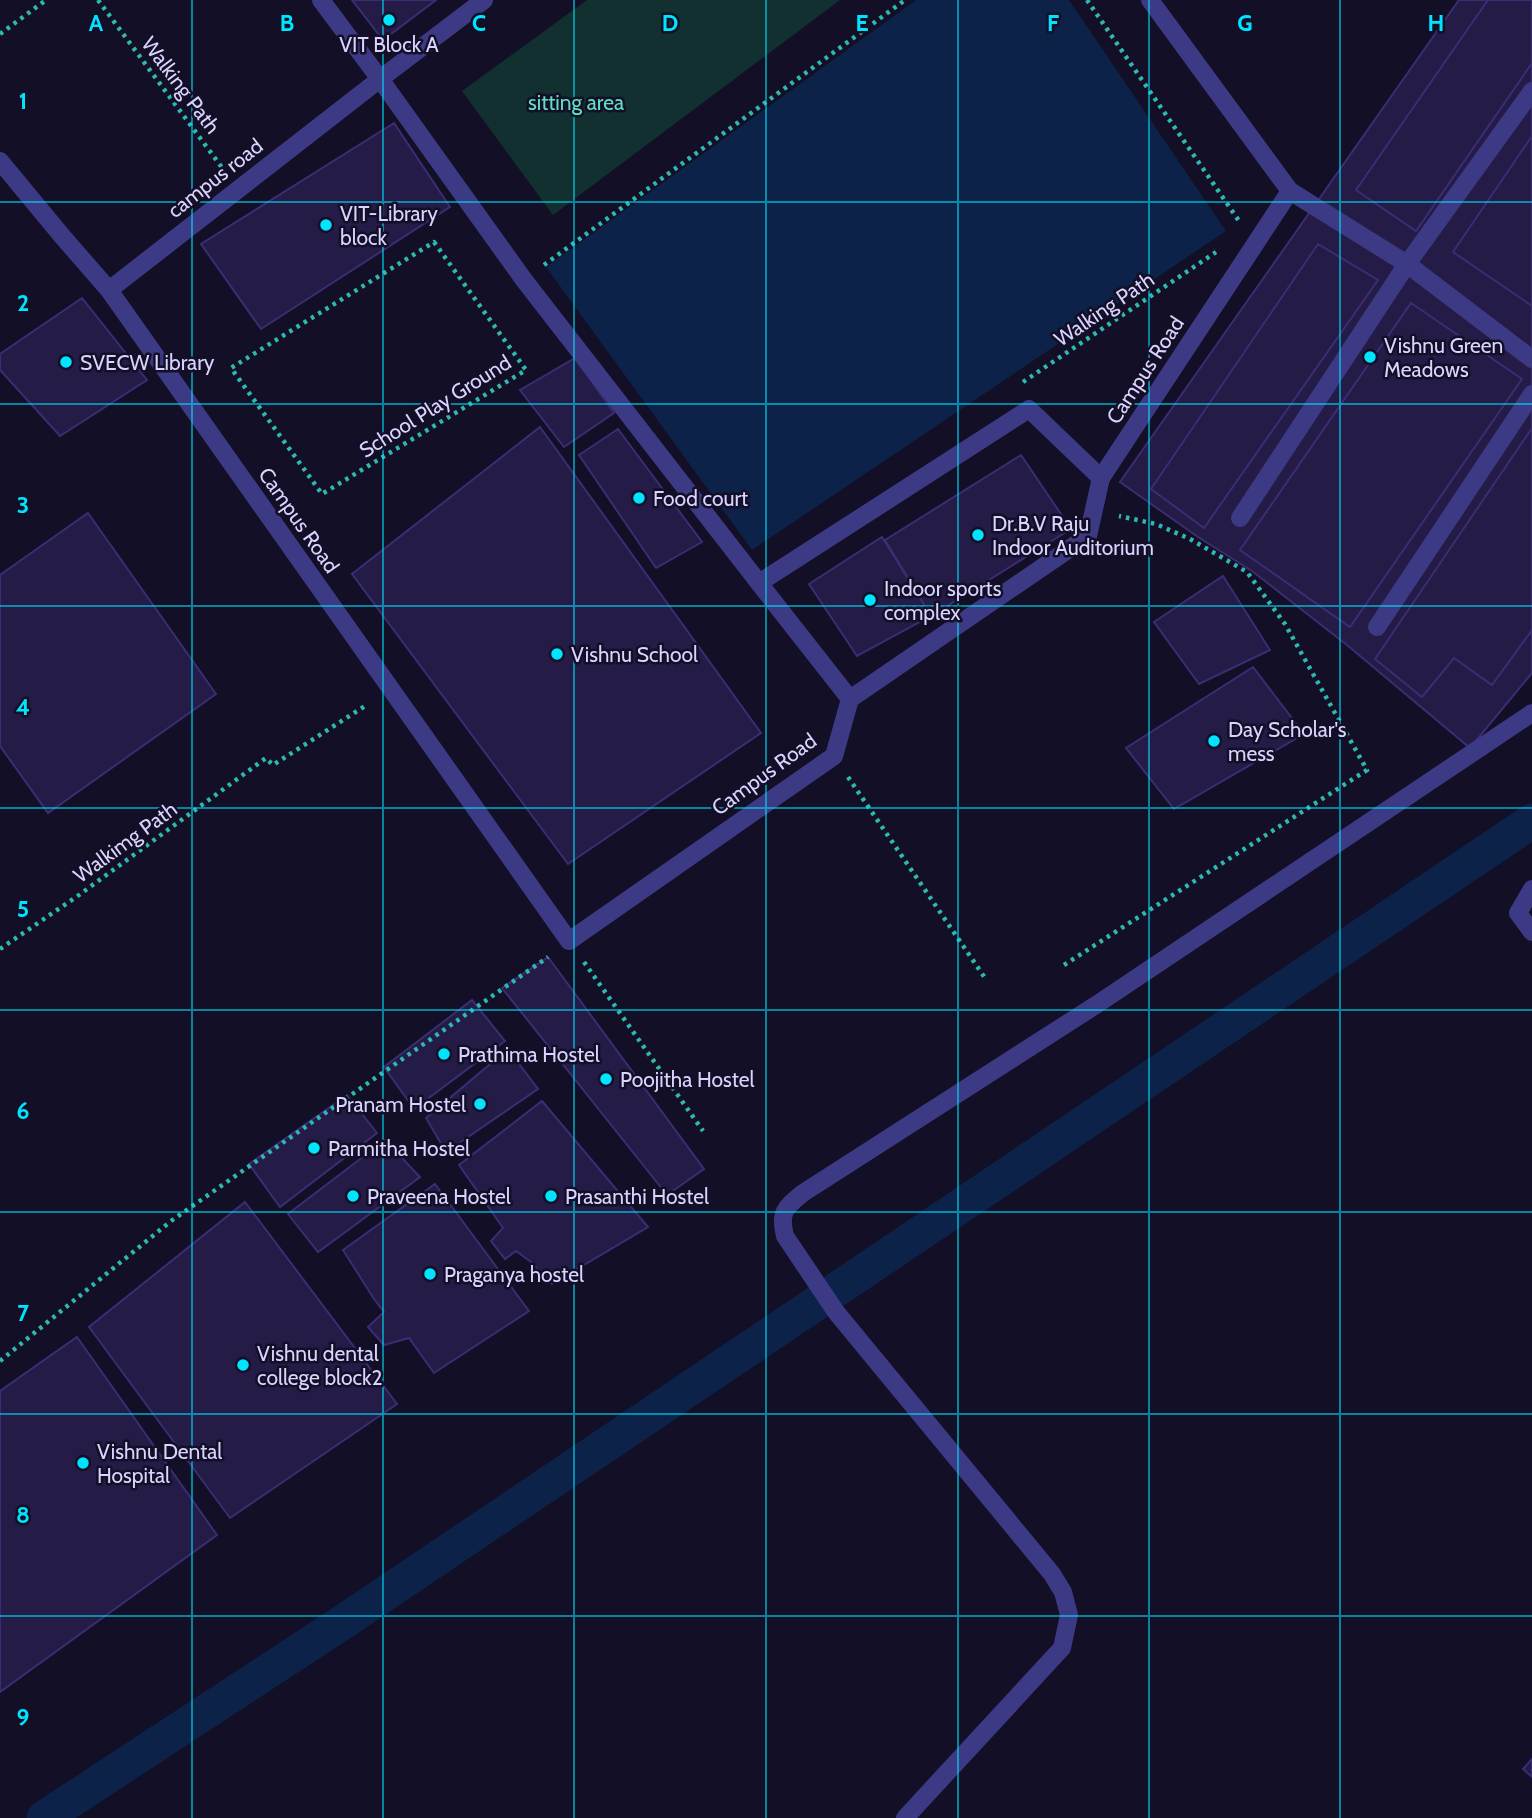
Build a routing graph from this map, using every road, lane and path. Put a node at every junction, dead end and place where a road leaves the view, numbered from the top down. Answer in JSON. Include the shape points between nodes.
{"nodes":[{"id":1,"x":46,"y":0,"type":"edge"},
{"id":2,"x":98,"y":0,"type":"edge"},
{"id":3,"x":321,"y":0,"type":"edge"},
{"id":4,"x":484,"y":0,"type":"edge"},
{"id":5,"x":905,"y":0,"type":"edge"},
{"id":6,"x":1087,"y":0,"type":"edge"},
{"id":7,"x":1150,"y":0,"type":"edge"},
{"id":8,"x":0,"y":34,"type":"edge"},
{"id":9,"x":380,"y":79,"type":"junction"},
{"id":10,"x":1532,"y":90,"type":"edge"},
{"id":11,"x":0,"y":161,"type":"edge"},
{"id":12,"x":239,"y":189,"type":"junction"},
{"id":13,"x":1290,"y":191,"type":"junction"},
{"id":14,"x":1245,"y":230,"type":"dead end"},
{"id":15,"x":1225,"y":246,"type":"dead end"},
{"id":16,"x":1407,"y":264,"type":"junction"},
{"id":17,"x":524,"y":280,"type":"junction"},
{"id":18,"x":109,"y":290,"type":"junction"},
{"id":19,"x":1532,"y":359,"type":"edge"},
{"id":20,"x":1020,"y":384,"type":"dead end"},
{"id":21,"x":1532,"y":394,"type":"edge"},
{"id":22,"x":1101,"y":478,"type":"junction"},
{"id":23,"x":322,"y":494,"type":"joint"},
{"id":24,"x":1094,"y":511,"type":"junction"},
{"id":25,"x":1240,"y":518,"type":"dead end"},
{"id":26,"x":759,"y":583,"type":"junction"},
{"id":27,"x":1377,"y":627,"type":"dead end"},
{"id":28,"x":850,"y":699,"type":"junction"},
{"id":29,"x":365,"y":706,"type":"dead end"},
{"id":30,"x":1532,"y":713,"type":"edge"},
{"id":31,"x":834,"y":756,"type":"junction"},
{"id":32,"x":1532,"y":890,"type":"edge"},
{"id":33,"x":1532,"y":932,"type":"edge"},
{"id":34,"x":569,"y":941,"type":"junction"},
{"id":35,"x":0,"y":949,"type":"edge"},
{"id":36,"x":548,"y":957,"type":"dead end"},
{"id":37,"x":1064,"y":965,"type":"dead end"},
{"id":38,"x":985,"y":978,"type":"dead end"},
{"id":39,"x":703,"y":1131,"type":"dead end"},
{"id":40,"x":0,"y":1361,"type":"edge"},
{"id":41,"x":905,"y":1818,"type":"edge"}],
"edges":[{"from":1,"to":8,"type":"path"},
{"from":2,"to":12,"type":"path","name":"Walking Path"},
{"from":3,"to":9,"type":"street"},
{"from":4,"to":9,"type":"street","name":"campus road"},
{"from":5,"to":17,"type":"path"},
{"from":6,"to":14,"type":"path"},
{"from":7,"to":13,"type":"street"},
{"from":9,"to":12,"type":"street","name":"campus road"},
{"from":9,"to":17,"type":"street"},
{"from":10,"to":16,"type":"street"},
{"from":11,"to":18,"type":"street"},
{"from":12,"to":18,"type":"street","name":"campus road"},
{"from":13,"to":16,"type":"street"},
{"from":13,"to":22,"type":"street","name":"Campus Road"},
{"from":15,"to":20,"type":"path","name":"Walking Path"},
{"from":16,"to":19,"type":"street"},
{"from":16,"to":25,"type":"street"},
{"from":17,"to":26,"type":"street"},
{"from":18,"to":34,"type":"street","name":"Campus Road"},
{"from":21,"to":27,"type":"street"},
{"from":22,"to":24,"type":"street","name":"Campus Road"},
{"from":22,"to":26,"type":"street","via":[[1029,409]]},
{"from":23,"to":23,"type":"path","name":"School Play Ground","via":[[231,368],[434,242],[526,370]]},
{"from":24,"to":28,"type":"street","name":"Campus Road","via":[[1088,536]]},
{"from":24,"to":37,"type":"path","via":[[1156,524],[1247,572],[1285,624],[1367,770]]},
{"from":26,"to":28,"type":"street"},
{"from":28,"to":31,"type":"street","name":"Campus Road"},
{"from":29,"to":35,"type":"path","name":"Walkimg Path","via":[[273,765],[266,758]]},
{"from":30,"to":41,"type":"street","via":[[785,1208],[781,1221],[785,1236],[836,1312],[1052,1574],[1069,1615],[1062,1648]]},
{"from":31,"to":34,"type":"street","name":"Campus Road"},
{"from":31,"to":38,"type":"path"},
{"from":32,"to":33,"type":"street","via":[[1518,913]]},
{"from":34,"to":39,"type":"path"},
{"from":36,"to":40,"type":"path","via":[[171,1221]]}]}
